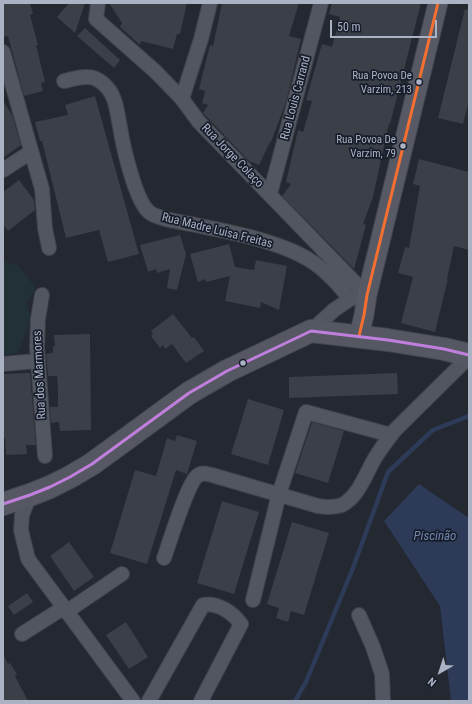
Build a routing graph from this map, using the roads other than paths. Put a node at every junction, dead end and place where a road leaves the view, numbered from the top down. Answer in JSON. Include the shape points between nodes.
{"nodes":[{"id":1,"x":98,"y":3,"type":"edge"},
{"id":2,"x":210,"y":3,"type":"edge"},
{"id":3,"x":321,"y":3,"type":"edge"},
{"id":4,"x":438,"y":3,"type":"edge"},
{"id":5,"x":3,"y":52,"type":"edge"},
{"id":6,"x":64,"y":81,"type":"dead end"},
{"id":7,"x":182,"y":99,"type":"junction"},
{"id":8,"x":31,"y":152,"type":"junction"},
{"id":9,"x":3,"y":170,"type":"edge"},
{"id":10,"x":270,"y":194,"type":"junction"},
{"id":11,"x":49,"y":248,"type":"dead end"},
{"id":12,"x":42,"y":295,"type":"dead end"},
{"id":13,"x":359,"y":297,"type":"junction"},
{"id":14,"x":310,"y":331,"type":"junction"},
{"id":15,"x":359,"y":336,"type":"junction"},
{"id":16,"x":469,"y":356,"type":"edge"},
{"id":17,"x":37,"y":361,"type":"junction"},
{"id":18,"x":3,"y":364,"type":"edge"},
{"id":19,"x":391,"y":435,"type":"junction"},
{"id":20,"x":45,"y":456,"type":"dead end"},
{"id":21,"x":279,"y":494,"type":"junction"},
{"id":22,"x":30,"y":495,"type":"junction"},
{"id":23,"x":3,"y":504,"type":"edge"},
{"id":24,"x":164,"y":558,"type":"dead end"},
{"id":25,"x":122,"y":574,"type":"dead end"},
{"id":26,"x":253,"y":600,"type":"dead end"},
{"id":27,"x":65,"y":610,"type":"junction"},
{"id":28,"x":359,"y":615,"type":"dead end"},
{"id":29,"x":22,"y":634,"type":"dead end"},
{"id":30,"x":133,"y":701,"type":"edge"},
{"id":31,"x":150,"y":701,"type":"edge"},
{"id":32,"x":201,"y":701,"type":"edge"},
{"id":33,"x":383,"y":701,"type":"edge"}],
"edges":[{"from":1,"to":7,"type":"street","name":"Rua Jorge Colaço","via":[[96,19],[156,72]]},
{"from":2,"to":7,"type":"street"},
{"from":3,"to":10,"type":"street","name":"Rua Louis Carrand"},
{"from":4,"to":13,"type":"main road"},
{"from":5,"to":8,"type":"street"},
{"from":6,"to":13,"type":"street","name":"Rua Madre Luisa Freitas","via":[[94,78],[109,90],[115,104],[136,190],[141,202],[151,213],[257,239],[289,250],[311,261]]},
{"from":7,"to":10,"type":"street","name":"Rua Jorge Colaço","via":[[199,122]]},
{"from":8,"to":9,"type":"street"},
{"from":8,"to":11,"type":"street","via":[[42,189]]},
{"from":10,"to":13,"type":"street","name":"Rua Jorge Colaço"},
{"from":12,"to":17,"type":"street","name":"Rua dos Marmores"},
{"from":13,"to":14,"type":"street","via":[[334,310]]},
{"from":13,"to":15,"type":"main road","via":[[364,315]]},
{"from":14,"to":15,"type":"main road"},
{"from":14,"to":22,"type":"main road","via":[[227,371],[189,393],[92,464]]},
{"from":15,"to":16,"type":"main road","via":[[444,349]]},
{"from":16,"to":19,"type":"street"},
{"from":17,"to":18,"type":"street"},
{"from":17,"to":20,"type":"street","name":"Rua dos Marmores"},
{"from":19,"to":21,"type":"street","via":[[374,458],[356,491],[340,506],[318,506]]},
{"from":19,"to":21,"type":"street","via":[[306,412]]},
{"from":21,"to":24,"type":"street","via":[[212,475],[198,475],[189,491]]},
{"from":21,"to":26,"type":"street"},
{"from":22,"to":23,"type":"main road"},
{"from":22,"to":27,"type":"street","via":[[22,515],[21,530],[28,559]]},
{"from":25,"to":27,"type":"street"},
{"from":27,"to":29,"type":"street"},
{"from":27,"to":30,"type":"street"},
{"from":28,"to":33,"type":"street","via":[[382,674]]},
{"from":31,"to":32,"type":"street","via":[[203,605],[210,604],[235,616],[241,624]]}]}
